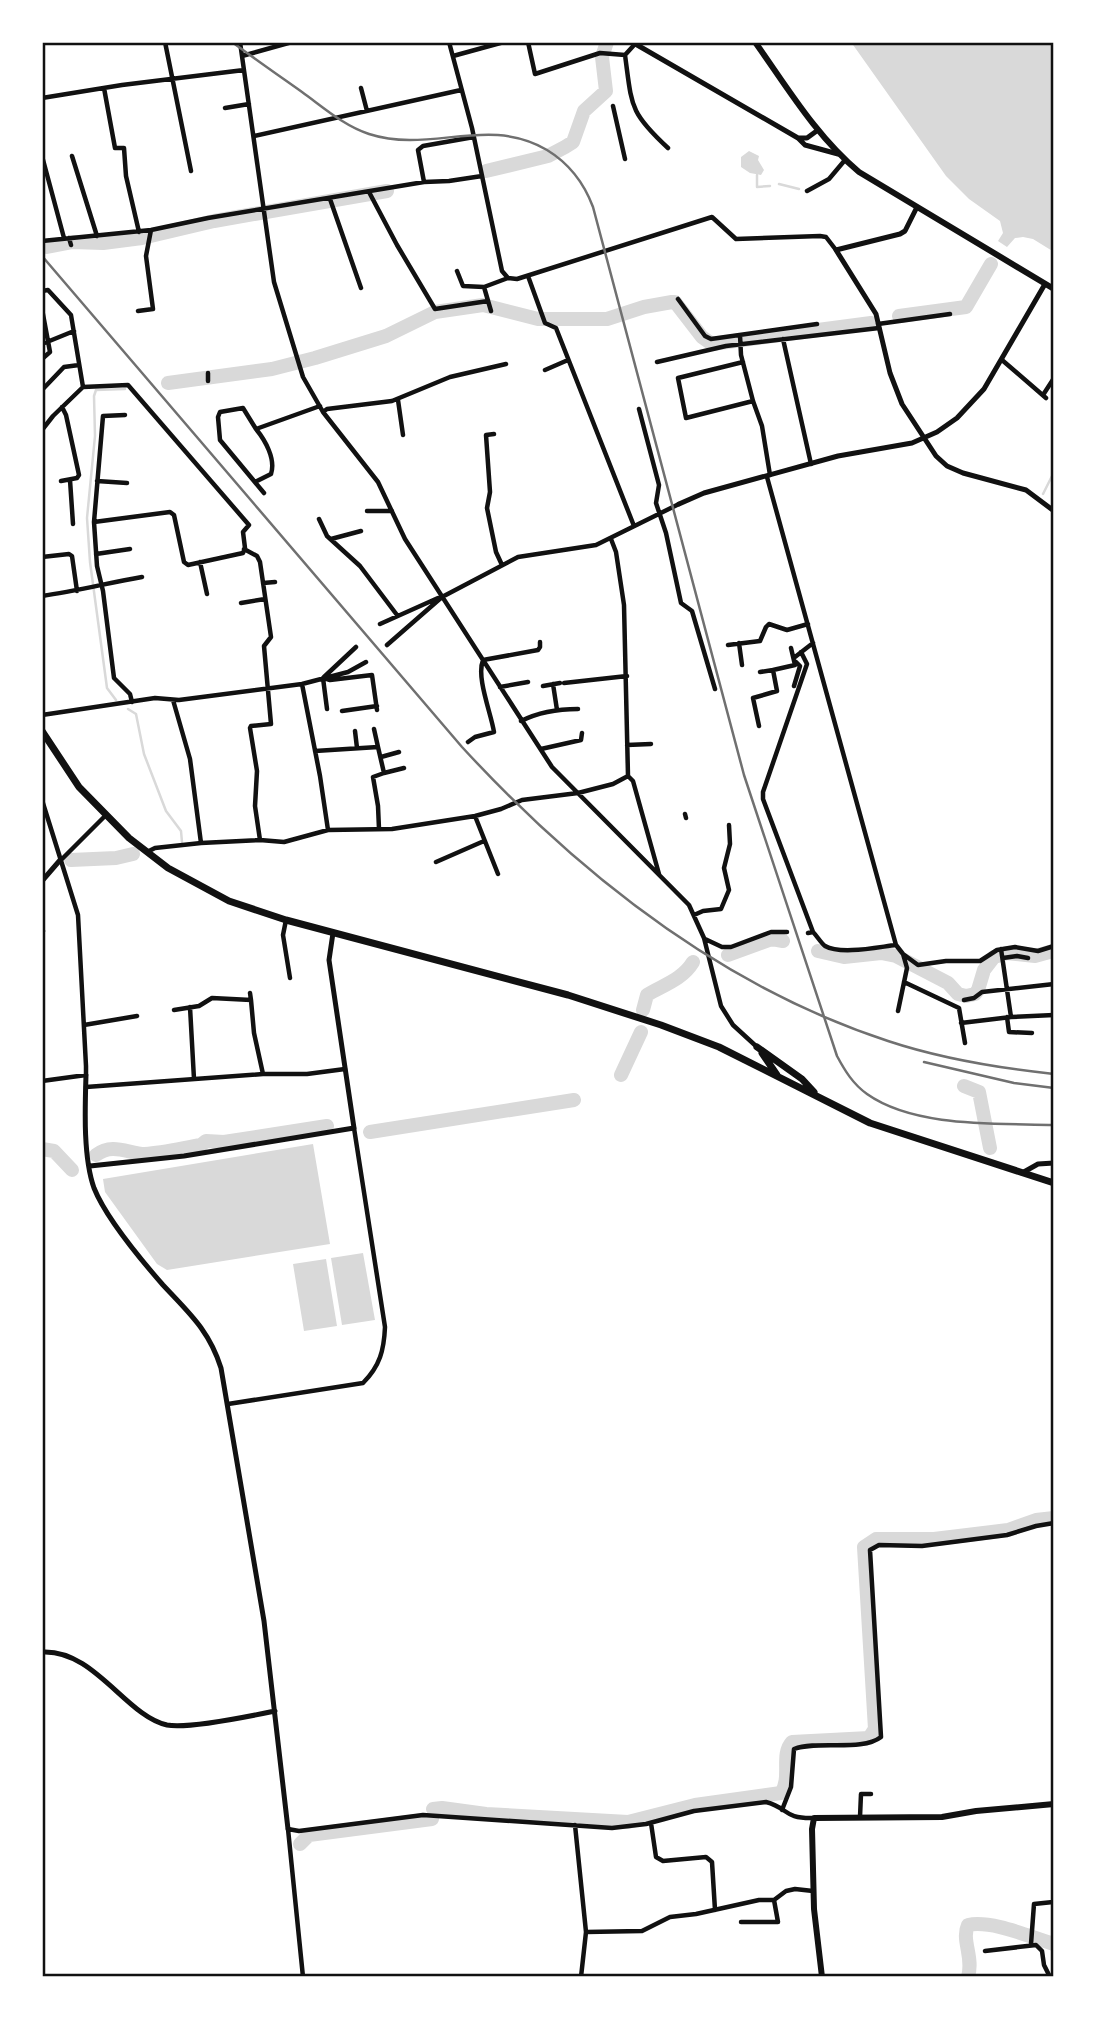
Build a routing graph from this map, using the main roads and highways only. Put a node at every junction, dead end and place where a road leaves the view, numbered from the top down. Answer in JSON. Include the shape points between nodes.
{"nodes":[{"id":1,"x":755,"y":42,"type":"edge"},
{"id":2,"x":1054,"y":289,"type":"edge"},
{"id":3,"x":42,"y":730,"type":"edge"},
{"id":4,"x":757,"y":1047,"type":"junction"},
{"id":5,"x":751,"y":1062,"type":"junction"},
{"id":6,"x":778,"y":1076,"type":"junction"},
{"id":7,"x":819,"y":1097,"type":"junction"},
{"id":8,"x":1054,"y":1183,"type":"edge"},
{"id":9,"x":1054,"y":1804,"type":"edge"},
{"id":10,"x":820,"y":1977,"type":"edge"}],
"edges":[{"from":1,"to":2,"type":"main road","via":[[818,130],[859,172]]},
{"from":3,"to":5,"type":"highway","via":[[73,780],[105,816],[167,867],[214,894],[256,912],[568,995],[694,1037]]},
{"from":4,"to":5,"type":"highway","via":[[759,1058]]},
{"from":4,"to":6,"type":"highway"},
{"from":4,"to":7,"type":"highway"},
{"from":5,"to":6,"type":"highway"},
{"from":6,"to":7,"type":"highway"},
{"from":7,"to":8,"type":"highway","via":[[887,1129]]},
{"from":9,"to":10,"type":"main road","via":[[942,1817],[814,1818],[813,1891]]}]}
